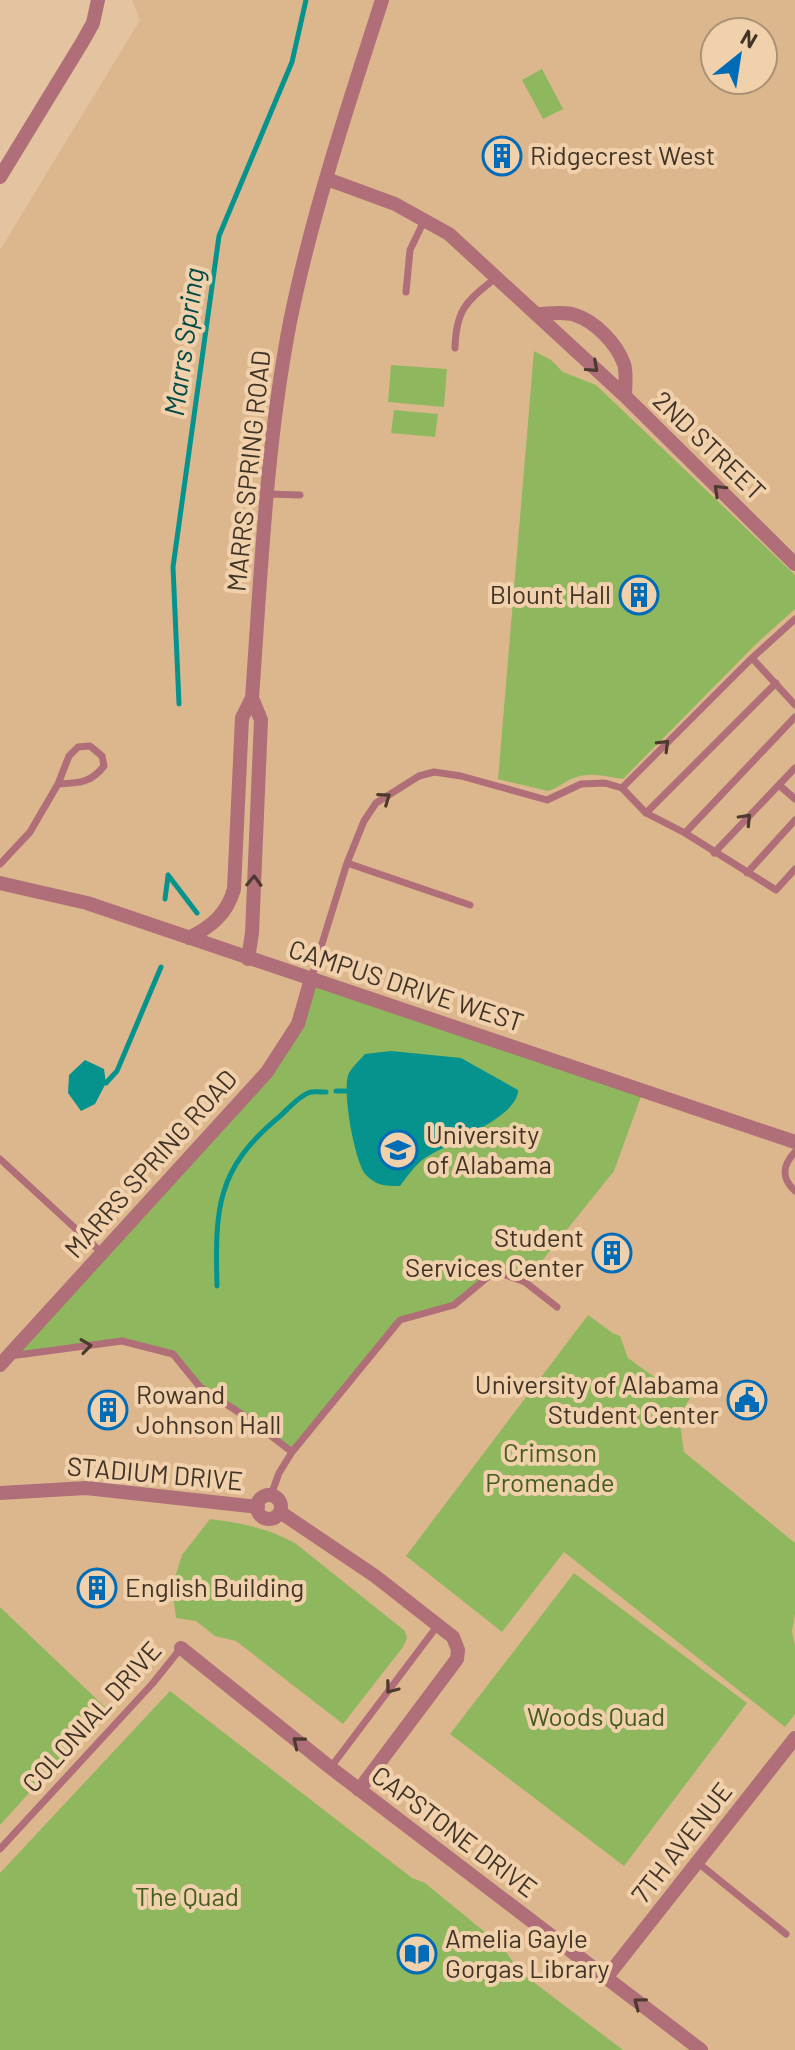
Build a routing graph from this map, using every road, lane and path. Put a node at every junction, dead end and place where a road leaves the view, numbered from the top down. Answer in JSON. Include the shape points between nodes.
{"nodes":[{"id":1,"x":98,"y":0,"type":"edge"},
{"id":2,"x":382,"y":0,"type":"edge"},
{"id":3,"x":0,"y":177,"type":"edge"},
{"id":4,"x":327,"y":179,"type":"junction"},
{"id":5,"x":425,"y":219,"type":"junction"},
{"id":6,"x":497,"y":277,"type":"junction"},
{"id":7,"x":406,"y":292,"type":"dead end"},
{"id":8,"x":536,"y":314,"type":"junction"},
{"id":9,"x":455,"y":348,"type":"dead end"},
{"id":10,"x":625,"y":396,"type":"junction"},
{"id":11,"x":267,"y":494,"type":"junction"},
{"id":12,"x":300,"y":495,"type":"dead end"},
{"id":13,"x":795,"y":564,"type":"edge"},
{"id":14,"x":795,"y":619,"type":"edge"},
{"id":15,"x":752,"y":658,"type":"junction"},
{"id":16,"x":776,"y":683,"type":"junction"},
{"id":17,"x":252,"y":698,"type":"junction"},
{"id":18,"x":795,"y":705,"type":"edge"},
{"id":19,"x":795,"y":717,"type":"edge"},
{"id":20,"x":795,"y":768,"type":"edge"},
{"id":21,"x":58,"y":784,"type":"junction"},
{"id":22,"x":779,"y":785,"type":"junction"},
{"id":23,"x":622,"y":788,"type":"junction"},
{"id":24,"x":795,"y":799,"type":"edge"},
{"id":25,"x":646,"y":813,"type":"junction"},
{"id":26,"x":795,"y":820,"type":"edge"},
{"id":27,"x":685,"y":833,"type":"junction"},
{"id":28,"x":714,"y":853,"type":"junction"},
{"id":29,"x":347,"y":863,"type":"junction"},
{"id":30,"x":0,"y":864,"type":"edge"},
{"id":31,"x":795,"y":869,"type":"edge"},
{"id":32,"x":747,"y":873,"type":"junction"},
{"id":33,"x":0,"y":883,"type":"edge"},
{"id":34,"x":470,"y":905,"type":"dead end"},
{"id":35,"x":189,"y":938,"type":"junction"},
{"id":36,"x":248,"y":959,"type":"junction"},
{"id":37,"x":311,"y":979,"type":"junction"},
{"id":38,"x":795,"y":1142,"type":"edge"},
{"id":39,"x":795,"y":1152,"type":"edge"},
{"id":40,"x":0,"y":1159,"type":"edge"},
{"id":41,"x":795,"y":1191,"type":"edge"},
{"id":42,"x":102,"y":1253,"type":"junction"},
{"id":43,"x":557,"y":1307,"type":"dead end"},
{"id":44,"x":4,"y":1360,"type":"edge"},
{"id":45,"x":292,"y":1452,"type":"junction"},
{"id":46,"x":0,"y":1493,"type":"edge"},
{"id":47,"x":271,"y":1495,"type":"junction"},
{"id":48,"x":258,"y":1507,"type":"junction"},
{"id":49,"x":280,"y":1512,"type":"junction"},
{"id":50,"x":438,"y":1625,"type":"junction"},
{"id":51,"x":181,"y":1648,"type":"joint"},
{"id":52,"x":795,"y":1738,"type":"edge"},
{"id":53,"x":331,"y":1768,"type":"junction"},
{"id":54,"x":359,"y":1790,"type":"junction"},
{"id":55,"x":0,"y":1849,"type":"edge"},
{"id":56,"x":697,"y":1862,"type":"junction"},
{"id":57,"x":786,"y":1934,"type":"dead end"},
{"id":58,"x":606,"y":1978,"type":"junction"},
{"id":59,"x":701,"y":2050,"type":"edge"}],
"edges":[{"from":1,"to":3,"type":"street","via":[[93,23]]},
{"from":2,"to":4,"type":"street","name":"MARRS SPRING ROAD"},
{"from":4,"to":5,"type":"street","name":"2ND STREET"},
{"from":4,"to":11,"type":"street","name":"MARRS SPRING ROAD","via":[[291,321]]},
{"from":5,"to":6,"type":"street","name":"2ND STREET"},
{"from":5,"to":7,"type":"lane","via":[[410,250]]},
{"from":6,"to":8,"type":"street","name":"2ND STREET"},
{"from":6,"to":9,"type":"lane","via":[[462,310]]},
{"from":8,"to":10,"type":"street","name":"2ND STREET","one_way":true},
{"from":8,"to":10,"type":"street","name":"2ND STREET","via":[[572,313],[603,334],[625,366]]},
{"from":13,"to":10,"type":"street","name":"2ND STREET","one_way":true},
{"from":11,"to":12,"type":"lane"},
{"from":11,"to":17,"type":"street","name":"MARRS SPRING ROAD"},
{"from":14,"to":15,"type":"lane"},
{"from":15,"to":16,"type":"lane"},
{"from":23,"to":15,"type":"lane","one_way":true},
{"from":16,"to":18,"type":"lane"},
{"from":16,"to":25,"type":"lane"},
{"from":17,"to":35,"type":"street","name":"MARRS SPRING ROAD","via":[[242,718],[234,889],[223,914]]},
{"from":36,"to":17,"type":"street","one_way":true,"via":[[261,720]]},
{"from":19,"to":27,"type":"lane"},
{"from":20,"to":22,"type":"lane"},
{"from":21,"to":21,"type":"lane","via":[[96,777],[104,766],[102,756],[90,746],[78,747]]},
{"from":21,"to":30,"type":"lane","via":[[30,832]]},
{"from":22,"to":24,"type":"lane"},
{"from":28,"to":22,"type":"lane","one_way":true},
{"from":23,"to":25,"type":"lane"},
{"from":29,"to":23,"type":"lane","one_way":true,"via":[[376,803],[419,776],[461,776],[547,800],[581,784]]},
{"from":25,"to":27,"type":"lane"},
{"from":26,"to":32,"type":"lane"},
{"from":27,"to":28,"type":"lane"},
{"from":28,"to":32,"type":"lane"},
{"from":29,"to":34,"type":"lane"},
{"from":29,"to":37,"type":"lane"},
{"from":31,"to":32,"type":"lane","via":[[776,890]]},
{"from":33,"to":35,"type":"street","name":"CAMPUS DRIVE WEST","via":[[87,903]]},
{"from":35,"to":36,"type":"street","name":"CAMPUS DRIVE WEST"},
{"from":36,"to":37,"type":"street","name":"CAMPUS DRIVE WEST"},
{"from":37,"to":38,"type":"street","name":"CAMPUS DRIVE WEST"},
{"from":37,"to":42,"type":"street","name":"MARRS SPRING ROAD","via":[[298,1024],[267,1072]]},
{"from":39,"to":41,"type":"lane","via":[[784,1170]]},
{"from":40,"to":42,"type":"lane"},
{"from":42,"to":44,"type":"street","name":"MARRS SPRING ROAD"},
{"from":43,"to":45,"type":"lane","via":[[525,1282],[495,1271],[454,1305],[400,1320]]},
{"from":44,"to":45,"type":"lane","one_way":true,"via":[[122,1341],[173,1354],[200,1387]]},
{"from":45,"to":47,"type":"lane"},
{"from":46,"to":48,"type":"street","name":"STADIUM DRIVE","via":[[86,1488]]},
{"from":47,"to":48,"type":"street","via":[[260,1499]]},
{"from":47,"to":49,"type":"street","via":[[280,1501]]},
{"from":48,"to":49,"type":"street","via":[[267,1518]]},
{"from":49,"to":50,"type":"street"},
{"from":50,"to":53,"type":"lane","one_way":true},
{"from":50,"to":54,"type":"street","via":[[453,1637],[457,1659]]},
{"from":53,"to":51,"type":"street","name":"CAPSTONE DRIVE","one_way":true},
{"from":51,"to":55,"type":"lane","name":"COLONIAL DRIVE"},
{"from":52,"to":56,"type":"street","name":"7TH AVENUE"},
{"from":53,"to":54,"type":"street","name":"CAPSTONE DRIVE"},
{"from":54,"to":58,"type":"street","name":"CAPSTONE DRIVE"},
{"from":56,"to":57,"type":"lane"},
{"from":56,"to":58,"type":"street","name":"7TH AVENUE"},
{"from":59,"to":58,"type":"street","name":"CAPSTONE DRIVE","one_way":true}]}
